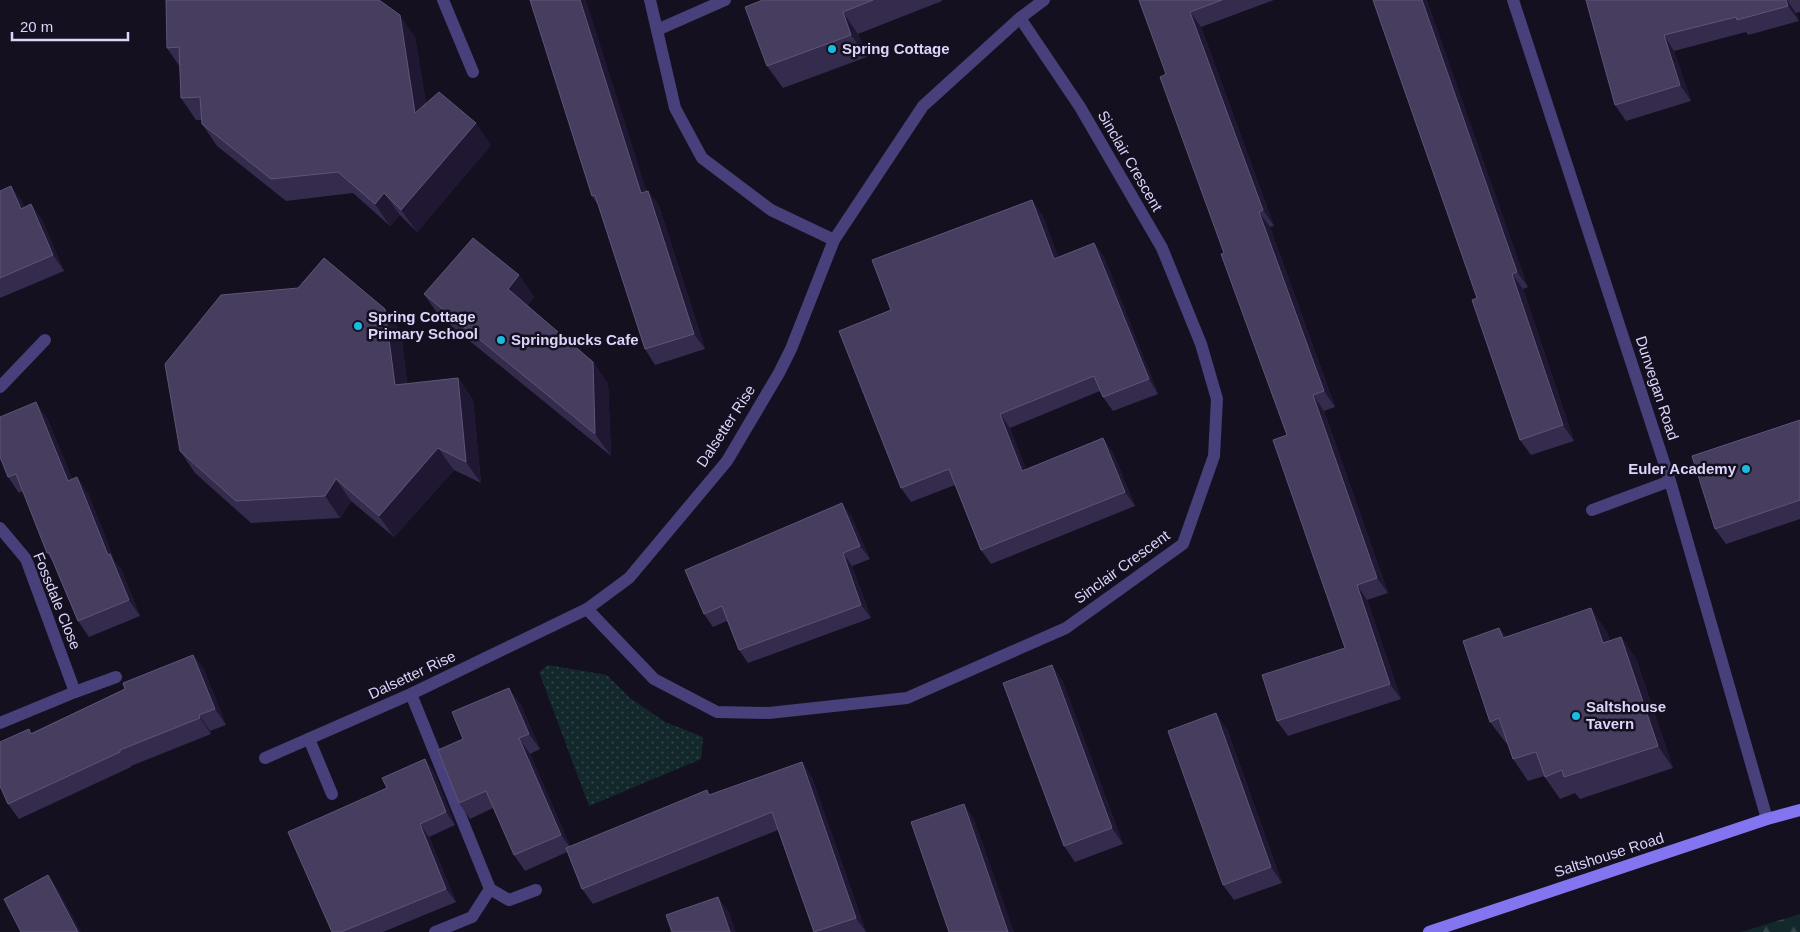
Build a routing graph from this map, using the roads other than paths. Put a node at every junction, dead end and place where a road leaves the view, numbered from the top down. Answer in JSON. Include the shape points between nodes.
{"nodes":[{"id":1,"x":443,"y":0,"type":"edge"},
{"id":2,"x":650,"y":0,"type":"edge"},
{"id":3,"x":725,"y":0,"type":"edge"},
{"id":4,"x":1044,"y":0,"type":"edge"},
{"id":5,"x":1513,"y":0,"type":"edge"},
{"id":6,"x":1020,"y":18,"type":"junction"},
{"id":7,"x":657,"y":30,"type":"junction"},
{"id":8,"x":473,"y":72,"type":"dead end"},
{"id":9,"x":834,"y":240,"type":"junction"},
{"id":10,"x":45,"y":340,"type":"dead end"},
{"id":11,"x":0,"y":387,"type":"edge"},
{"id":12,"x":1670,"y":481,"type":"junction"},
{"id":13,"x":1592,"y":510,"type":"dead end"},
{"id":14,"x":0,"y":528,"type":"edge"},
{"id":15,"x":587,"y":609,"type":"junction"},
{"id":16,"x":116,"y":677,"type":"dead end"},
{"id":17,"x":75,"y":692,"type":"junction"},
{"id":18,"x":411,"y":694,"type":"junction"},
{"id":19,"x":0,"y":723,"type":"edge"},
{"id":20,"x":310,"y":739,"type":"junction"},
{"id":21,"x":265,"y":758,"type":"dead end"},
{"id":22,"x":332,"y":794,"type":"dead end"},
{"id":23,"x":1800,"y":810,"type":"edge"},
{"id":24,"x":1767,"y":819,"type":"junction"},
{"id":25,"x":490,"y":888,"type":"junction"},
{"id":26,"x":536,"y":890,"type":"dead end"},
{"id":27,"x":435,"y":932,"type":"edge"},
{"id":28,"x":1429,"y":932,"type":"edge"}],
"edges":[{"from":1,"to":8,"type":"street"},
{"from":2,"to":7,"type":"street"},
{"from":3,"to":7,"type":"street"},
{"from":4,"to":6,"type":"street","name":"Dalsetter Rise"},
{"from":5,"to":12,"type":"street","name":"Dunvegan Road"},
{"from":6,"to":9,"type":"street","name":"Dalsetter Rise","via":[[922,106]]},
{"from":6,"to":15,"type":"street","name":"Sinclair Crescent","via":[[1080,107],[1162,248],[1201,344],[1217,399],[1214,456],[1183,544],[1066,628],[907,698],[898,699],[769,713],[717,712],[654,679]]},
{"from":7,"to":9,"type":"street","via":[[675,108],[702,158],[772,210]]},
{"from":9,"to":15,"type":"street","name":"Dalsetter Rise","via":[[787,357],[727,461],[629,578]]},
{"from":10,"to":11,"type":"street"},
{"from":12,"to":13,"type":"street"},
{"from":12,"to":24,"type":"street","name":"Dunvegan Road"},
{"from":14,"to":17,"type":"street","name":"Fossdale Close","via":[[26,559]]},
{"from":15,"to":18,"type":"street","name":"Dalsetter Rise"},
{"from":16,"to":17,"type":"street"},
{"from":17,"to":19,"type":"street"},
{"from":18,"to":20,"type":"street","name":"Dalsetter Rise"},
{"from":18,"to":25,"type":"street"},
{"from":20,"to":21,"type":"street","name":"Dalsetter Rise"},
{"from":20,"to":22,"type":"street"},
{"from":23,"to":24,"type":"main road","name":"Saltshouse Road"},
{"from":24,"to":28,"type":"main road","name":"Saltshouse Road"},
{"from":25,"to":26,"type":"street","via":[[508,900]]},
{"from":25,"to":27,"type":"street","via":[[472,916]]}]}
